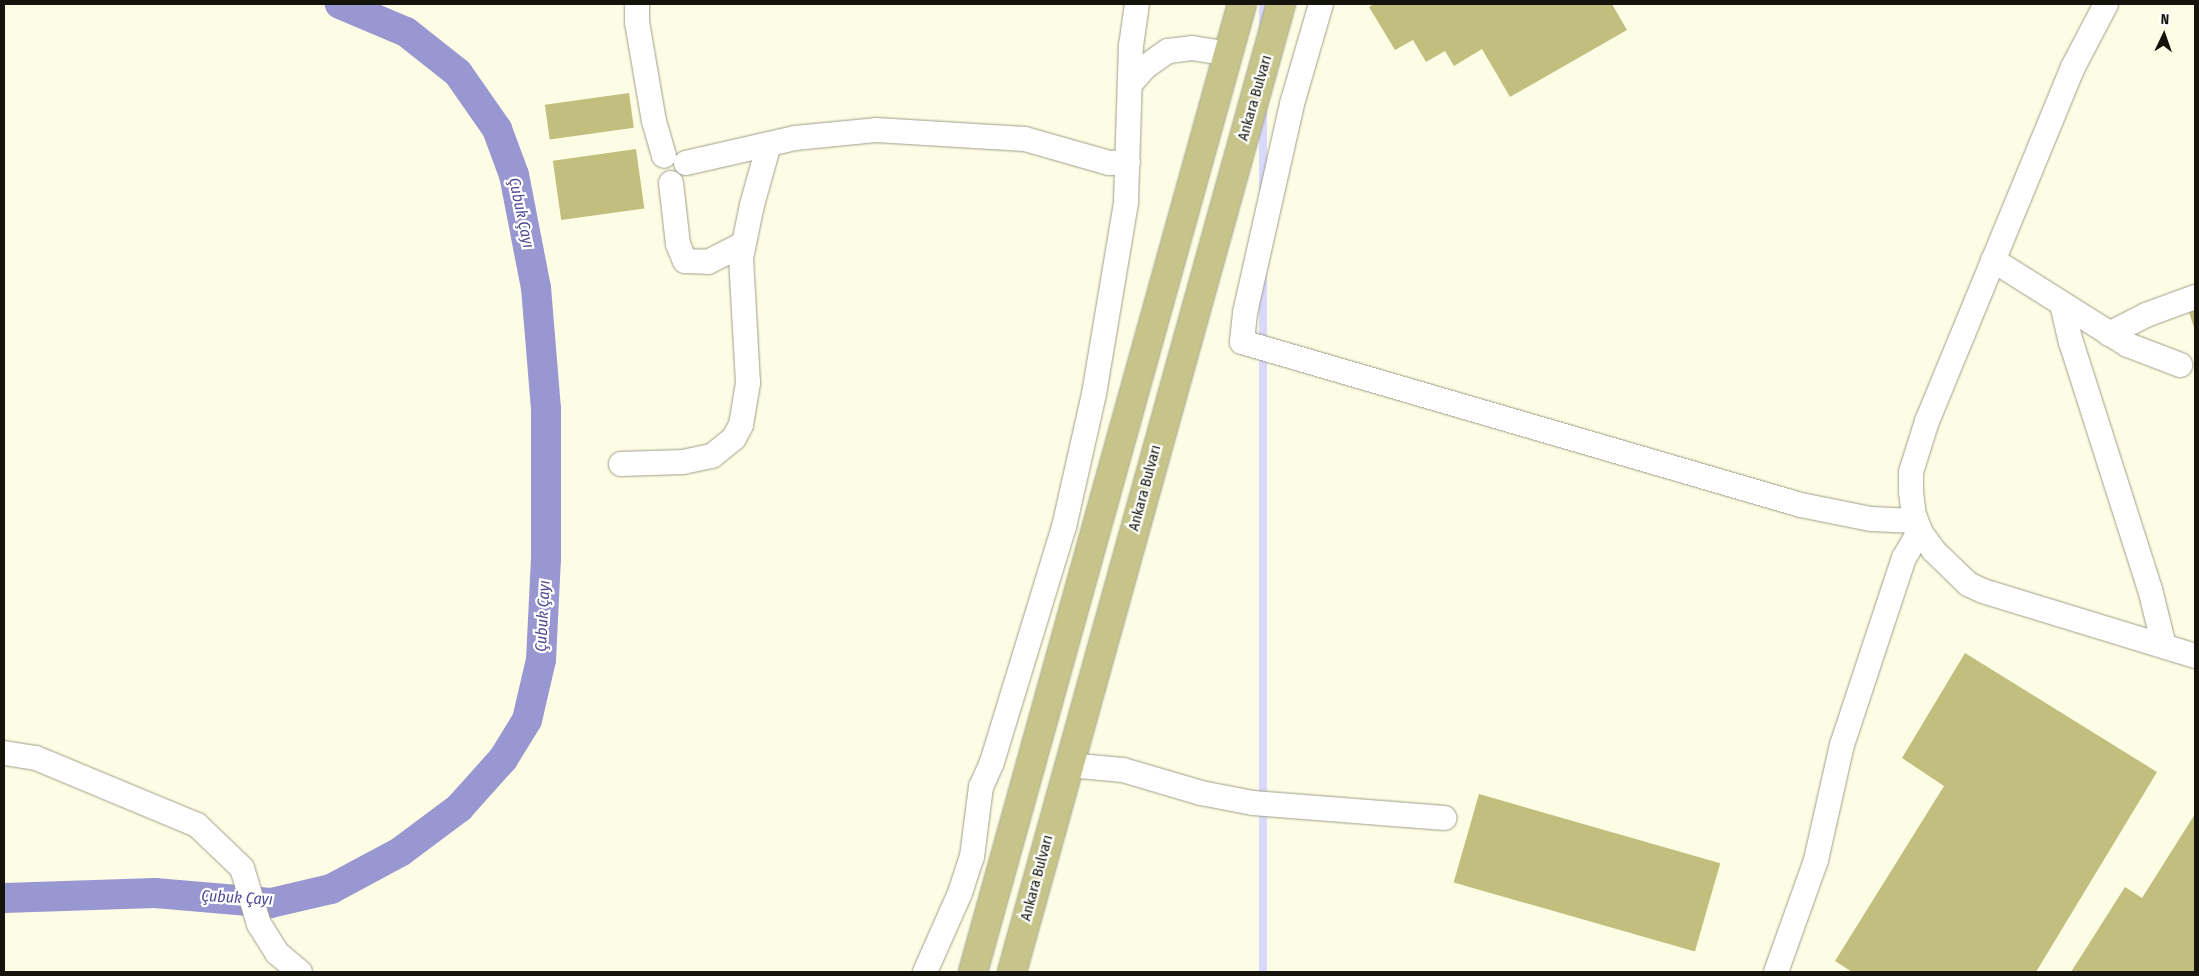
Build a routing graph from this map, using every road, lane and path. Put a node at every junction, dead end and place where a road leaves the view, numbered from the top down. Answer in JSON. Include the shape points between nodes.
{"nodes":[{"id":1,"x":637,"y":4,"type":"edge"},
{"id":2,"x":1137,"y":4,"type":"edge"},
{"id":3,"x":1242,"y":4,"type":"edge"},
{"id":4,"x":1281,"y":4,"type":"edge"},
{"id":5,"x":1321,"y":4,"type":"edge"},
{"id":6,"x":2106,"y":4,"type":"edge"},
{"id":7,"x":1228,"y":54,"type":"junction"},
{"id":8,"x":1132,"y":82,"type":"junction"},
{"id":9,"x":770,"y":144,"type":"junction"},
{"id":10,"x":664,"y":156,"type":"junction"},
{"id":11,"x":1128,"y":162,"type":"junction"},
{"id":12,"x":686,"y":163,"type":"junction"},
{"id":13,"x":671,"y":183,"type":"junction"},
{"id":14,"x":743,"y":244,"type":"junction"},
{"id":15,"x":1992,"y":260,"type":"junction"},
{"id":16,"x":2195,"y":297,"type":"edge"},
{"id":17,"x":2062,"y":304,"type":"junction"},
{"id":18,"x":2109,"y":334,"type":"junction"},
{"id":19,"x":2180,"y":365,"type":"dead end"},
{"id":20,"x":621,"y":464,"type":"dead end"},
{"id":21,"x":1918,"y":525,"type":"junction"},
{"id":22,"x":2164,"y":646,"type":"junction"},
{"id":23,"x":2195,"y":656,"type":"edge"},
{"id":24,"x":4,"y":753,"type":"edge"},
{"id":25,"x":1068,"y":766,"type":"junction"},
{"id":26,"x":1444,"y":818,"type":"dead end"},
{"id":27,"x":300,"y":972,"type":"edge"},
{"id":28,"x":925,"y":972,"type":"edge"},
{"id":29,"x":973,"y":972,"type":"edge"},
{"id":30,"x":1012,"y":972,"type":"edge"},
{"id":31,"x":1776,"y":972,"type":"edge"}],
"edges":[{"from":1,"to":10,"type":"street","via":[[637,22],[654,120]]},
{"from":2,"to":8,"type":"street","via":[[1131,46]]},
{"from":3,"to":7,"type":"main road"},
{"from":4,"to":25,"type":"main road","name":"Ankara Bulvarı"},
{"from":5,"to":21,"type":"street","via":[[1292,104],[1245,313],[1242,342],[1802,505]]},
{"from":6,"to":15,"type":"street","via":[[2073,67]]},
{"from":7,"to":8,"type":"street","via":[[1192,48],[1168,51],[1145,67]]},
{"from":7,"to":29,"type":"main road"},
{"from":8,"to":11,"type":"street"},
{"from":9,"to":11,"type":"street","via":[[832,132],[933,132],[1025,140],[1109,163]]},
{"from":9,"to":12,"type":"street"},
{"from":9,"to":14,"type":"street"},
{"from":10,"to":12,"type":"street","via":[[677,154]]},
{"from":10,"to":13,"type":"street","via":[[659,161],[658,174]]},
{"from":11,"to":28,"type":"street","via":[[1126,202],[1112,299],[1073,491],[981,786],[972,857],[960,893]]},
{"from":12,"to":13,"type":"street","via":[[685,176]]},
{"from":13,"to":14,"type":"street","via":[[678,244],[685,261],[708,262]]},
{"from":14,"to":20,"type":"street","via":[[748,383],[745,414],[734,438],[723,450],[699,460]]},
{"from":15,"to":17,"type":"street"},
{"from":15,"to":21,"type":"street","via":[[1917,447],[1910,492]]},
{"from":16,"to":18,"type":"street","via":[[2146,315]]},
{"from":17,"to":18,"type":"street"},
{"from":17,"to":22,"type":"street","via":[[2071,342],[2150,589]]},
{"from":18,"to":19,"type":"street","via":[[2146,354]]},
{"from":21,"to":22,"type":"street","via":[[1951,569],[1983,591]]},
{"from":21,"to":31,"type":"street","via":[[1842,745],[1816,860]]},
{"from":22,"to":23,"type":"street"},
{"from":24,"to":27,"type":"street","via":[[36,758],[197,825],[242,868],[259,924],[277,953]]},
{"from":25,"to":26,"type":"street","via":[[1123,770],[1201,793],[1253,803]]},
{"from":25,"to":30,"type":"main road","name":"Ankara Bulvarı"}]}
